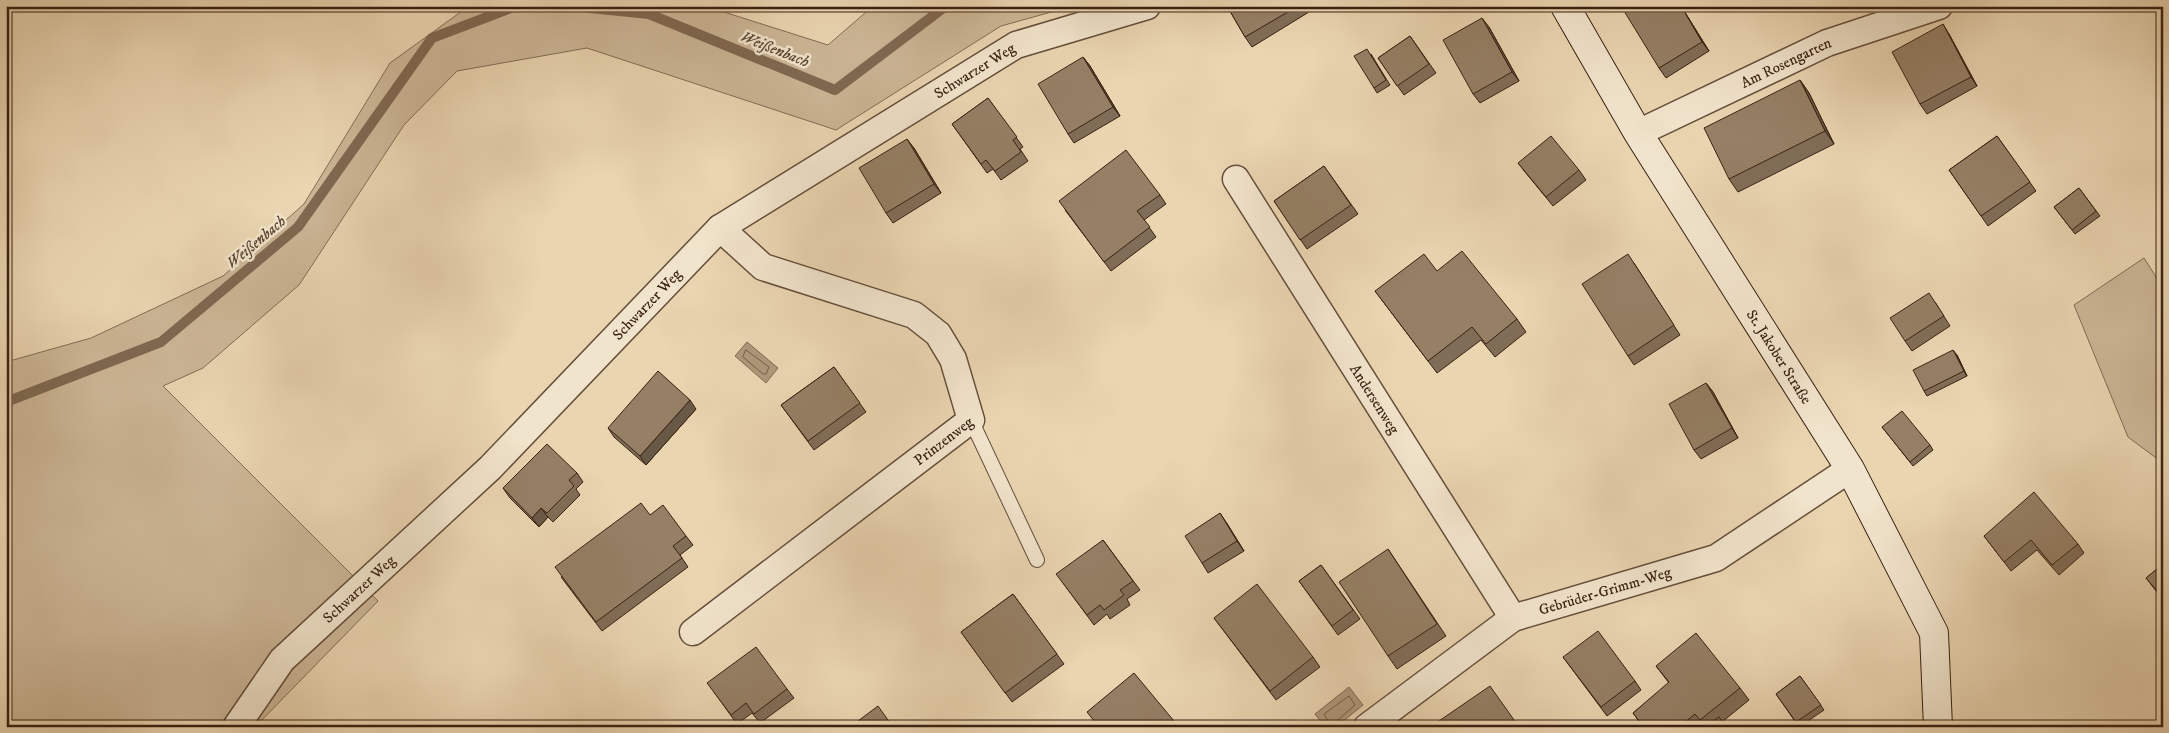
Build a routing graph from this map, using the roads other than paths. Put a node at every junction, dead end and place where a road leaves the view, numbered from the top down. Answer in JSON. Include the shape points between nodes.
{"nodes":[{"id":1,"x":1146,"y":6,"type":"edge"},
{"id":2,"x":1565,"y":6,"type":"edge"},
{"id":3,"x":1940,"y":6,"type":"edge"},
{"id":4,"x":1638,"y":133,"type":"junction"},
{"id":5,"x":1236,"y":179,"type":"dead end"},
{"id":6,"x":720,"y":228,"type":"junction"},
{"id":7,"x":971,"y":420,"type":"junction"},
{"id":8,"x":1850,"y":469,"type":"junction"},
{"id":9,"x":1037,"y":560,"type":"dead end"},
{"id":10,"x":1512,"y":618,"type":"junction"},
{"id":11,"x":693,"y":632,"type":"dead end"},
{"id":12,"x":236,"y":727,"type":"edge"},
{"id":13,"x":1367,"y":727,"type":"edge"},
{"id":14,"x":1938,"y":727,"type":"edge"}],
"edges":[{"from":1,"to":6,"type":"street","name":"Schwarzer Weg","via":[[1016,44]]},
{"from":2,"to":4,"type":"main road","name":"St. Jakober Straße"},
{"from":3,"to":4,"type":"street","name":"Am Rosengarten","via":[[1827,43]]},
{"from":4,"to":8,"type":"main road","name":"St. Jakober Straße"},
{"from":5,"to":10,"type":"street","name":"Andersenweg"},
{"from":6,"to":7,"type":"street","name":"Prinzenweg","via":[[763,267],[914,315],[938,334],[954,359]]},
{"from":6,"to":12,"type":"street","name":"Schwarzer Weg","via":[[490,468],[282,660]]},
{"from":7,"to":9,"type":"lane"},
{"from":7,"to":11,"type":"street","name":"Prinzenweg"},
{"from":8,"to":10,"type":"street","name":"Gebrüder-Grimm-Weg","via":[[1716,558]]},
{"from":8,"to":14,"type":"main road","name":"St. Jakober Straße","via":[[1934,633]]},
{"from":10,"to":13,"type":"street","name":"Gebrüder-Grimm-Weg"}]}
